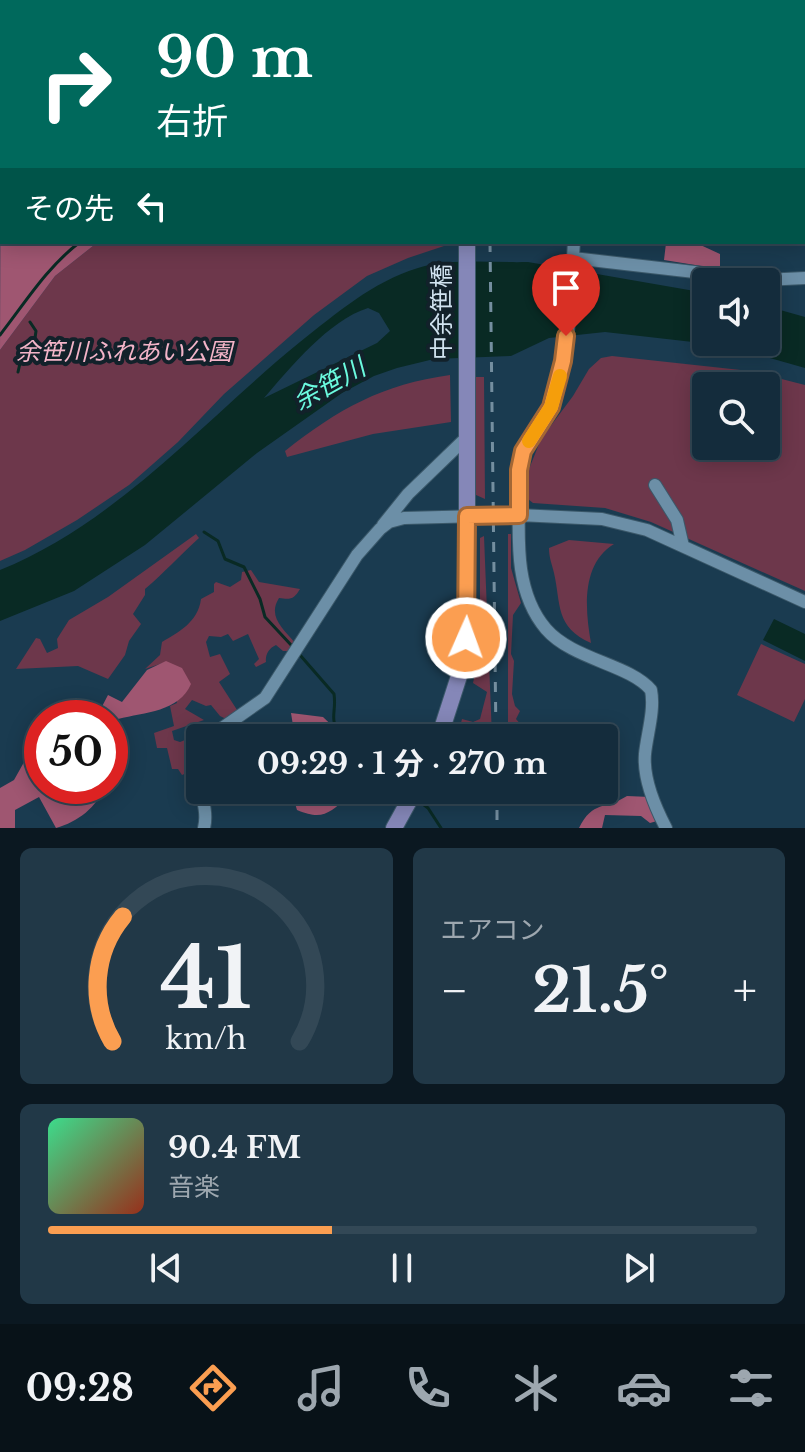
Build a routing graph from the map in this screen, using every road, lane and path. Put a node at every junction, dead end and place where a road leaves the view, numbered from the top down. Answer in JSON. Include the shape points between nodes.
{"nodes":[{"id":1,"x":467,"y":244,"type":"edge"},
{"id":2,"x":574,"y":244,"type":"edge"},
{"id":3,"x":573,"y":258,"type":"junction"},
{"id":4,"x":805,"y":278,"type":"edge"},
{"id":5,"x":466,"y":438,"type":"junction"},
{"id":6,"x":655,"y":485,"type":"dead end"},
{"id":7,"x":519,"y":515,"type":"junction"},
{"id":8,"x":467,"y":516,"type":"junction"},
{"id":9,"x":380,"y":529,"type":"junction"},
{"id":10,"x":683,"y":546,"type":"junction"},
{"id":11,"x":805,"y":602,"type":"edge"},
{"id":12,"x":228,"y":724,"type":"edge"},
{"id":13,"x":444,"y":724,"type":"edge"},
{"id":14,"x":203,"y":804,"type":"edge"},
{"id":15,"x":407,"y":804,"type":"edge"},
{"id":16,"x":204,"y":828,"type":"edge"},
{"id":17,"x":394,"y":828,"type":"edge"},
{"id":18,"x":666,"y":828,"type":"edge"}],
"edges":[{"from":1,"to":5,"type":"main road","name":"中余笹橋"},
{"from":2,"to":3,"type":"street"},
{"from":3,"to":4,"type":"street","via":[[764,280]]},
{"from":3,"to":7,"type":"street","via":[[563,361],[551,407],[523,451]]},
{"from":5,"to":8,"type":"main road","name":"中余笹橋"},
{"from":5,"to":9,"type":"street"},
{"from":6,"to":10,"type":"street","via":[[677,520]]},
{"from":7,"to":8,"type":"street"},
{"from":7,"to":10,"type":"street","via":[[602,519]]},
{"from":7,"to":18,"type":"street","via":[[523,579],[530,605],[547,630],[572,650],[641,681],[652,694],[645,759]]},
{"from":8,"to":9,"type":"street","via":[[404,518]]},
{"from":8,"to":13,"type":"main road","name":"中余笹橋","via":[[464,656]]},
{"from":9,"to":12,"type":"street","via":[[357,555],[265,698]]},
{"from":10,"to":11,"type":"street"},
{"from":14,"to":16,"type":"street"},
{"from":15,"to":17,"type":"main road"}]}
